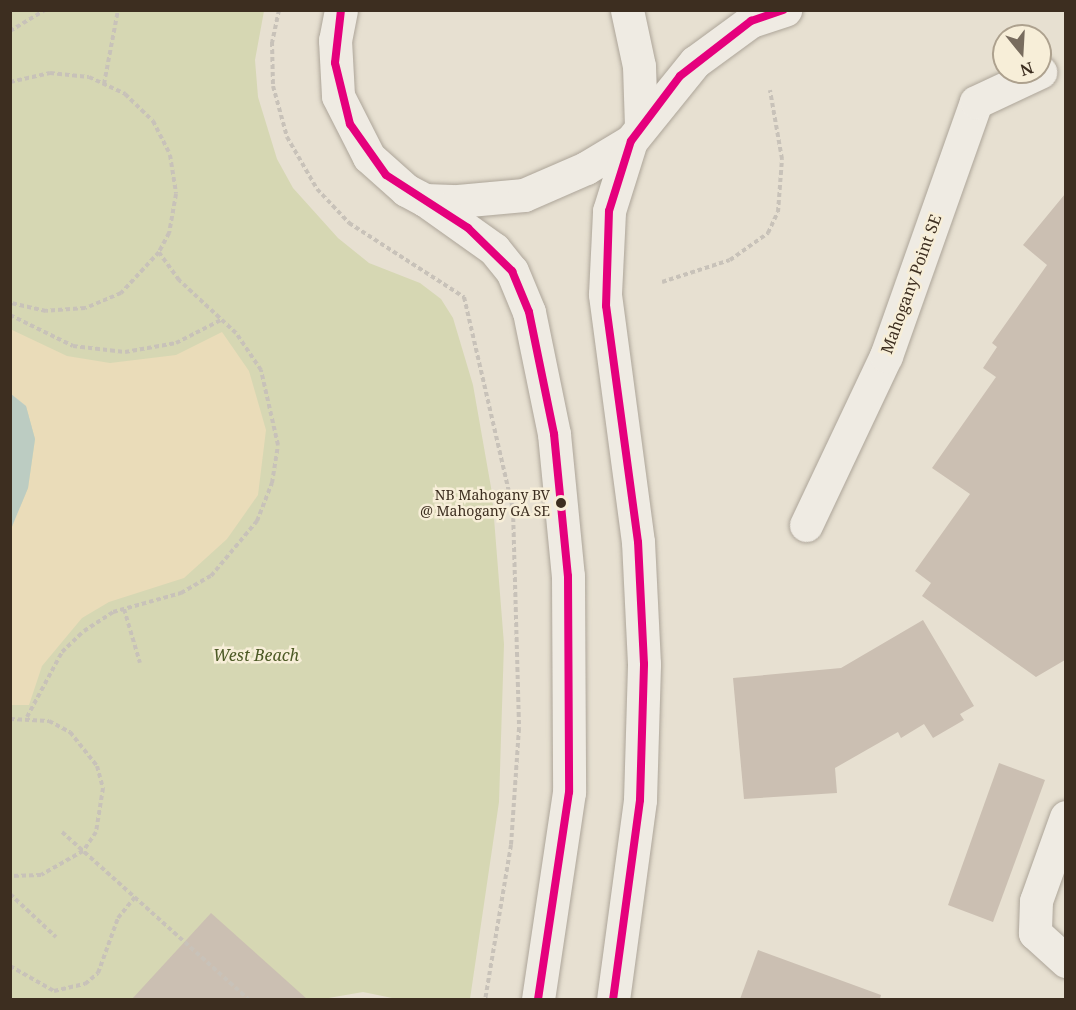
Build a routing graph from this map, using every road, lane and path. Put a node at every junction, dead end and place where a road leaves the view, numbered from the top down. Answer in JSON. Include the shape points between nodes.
{"nodes":[{"id":1,"x":45,"y":10,"type":"edge"},
{"id":2,"x":118,"y":10,"type":"edge"},
{"id":3,"x":341,"y":10,"type":"edge"},
{"id":4,"x":627,"y":10,"type":"edge"},
{"id":5,"x":785,"y":10,"type":"edge"},
{"id":6,"x":10,"y":31,"type":"edge"},
{"id":7,"x":10,"y":82,"type":"edge"},
{"id":8,"x":104,"y":84,"type":"junction"},
{"id":9,"x":1014,"y":84,"type":"edge"},
{"id":10,"x":770,"y":90,"type":"dead end"},
{"id":11,"x":636,"y":134,"type":"junction"},
{"id":12,"x":425,"y":200,"type":"junction"},
{"id":13,"x":159,"y":252,"type":"junction"},
{"id":14,"x":662,"y":282,"type":"dead end"},
{"id":15,"x":10,"y":303,"type":"edge"},
{"id":16,"x":10,"y":315,"type":"edge"},
{"id":17,"x":221,"y":320,"type":"junction"},
{"id":18,"x":474,"y":326,"type":"dead end"},
{"id":19,"x":806,"y":525,"type":"dead end"},
{"id":20,"x":124,"y":609,"type":"junction"},
{"id":21,"x":140,"y":663,"type":"dead end"},
{"id":22,"x":27,"y":717,"type":"junction"},
{"id":23,"x":10,"y":719,"type":"edge"},
{"id":24,"x":1065,"y":817,"type":"edge"},
{"id":25,"x":62,"y":832,"type":"dead end"},
{"id":26,"x":83,"y":851,"type":"junction"},
{"id":27,"x":10,"y":876,"type":"edge"},
{"id":28,"x":10,"y":894,"type":"edge"},
{"id":29,"x":135,"y":897,"type":"junction"},
{"id":30,"x":56,"y":937,"type":"dead end"},
{"id":31,"x":1065,"y":961,"type":"edge"},
{"id":32,"x":10,"y":966,"type":"edge"},
{"id":33,"x":249,"y":999,"type":"edge"},
{"id":34,"x":485,"y":999,"type":"edge"},
{"id":35,"x":538,"y":999,"type":"edge"},
{"id":36,"x":613,"y":999,"type":"edge"}],
"edges":[{"from":1,"to":6,"type":"path"},
{"from":2,"to":8,"type":"path"},
{"from":3,"to":12,"type":"street","via":[[334,63],[350,124],[380,169]]},
{"from":4,"to":11,"type":"street","via":[[639,66]]},
{"from":5,"to":11,"type":"street","via":[[751,21],[695,62]]},
{"from":7,"to":8,"type":"path","via":[[50,73]]},
{"from":8,"to":13,"type":"path","via":[[125,94],[153,121],[171,155],[176,194],[169,233]]},
{"from":9,"to":19,"type":"street","name":"Mahogany Point SE","via":[[976,102],[886,356]]},
{"from":10,"to":14,"type":"path","via":[[782,159],[778,212],[768,233],[730,260]]},
{"from":11,"to":12,"type":"street","via":[[542,189],[494,200]]},
{"from":11,"to":36,"type":"street","via":[[609,211],[605,294],[638,542],[644,664],[640,800]]},
{"from":12,"to":35,"type":"street","via":[[494,249],[512,272],[529,312],[554,434],[568,576],[568,792]]},
{"from":13,"to":15,"type":"path","via":[[121,292],[86,308],[45,311]]},
{"from":13,"to":17,"type":"path","via":[[178,280]]},
{"from":16,"to":17,"type":"path","via":[[73,346],[125,352],[176,343]]},
{"from":17,"to":20,"type":"path","via":[[261,370],[273,406],[278,445],[272,483],[257,522],[211,576],[181,593]]},
{"from":18,"to":34,"type":"path","via":[[513,510],[520,634],[511,845]]},
{"from":20,"to":21,"type":"path"},
{"from":20,"to":22,"type":"path","via":[[84,631],[62,652]]},
{"from":22,"to":23,"type":"path"},
{"from":22,"to":26,"type":"path","via":[[69,732],[97,766],[102,810]]},
{"from":24,"to":31,"type":"street","via":[[1036,901],[1035,933]]},
{"from":25,"to":26,"type":"path"},
{"from":26,"to":27,"type":"path","via":[[40,875]]},
{"from":26,"to":29,"type":"path"},
{"from":28,"to":30,"type":"path"},
{"from":29,"to":32,"type":"path","via":[[118,918],[98,973],[85,984],[54,992]]},
{"from":29,"to":33,"type":"path"}]}
